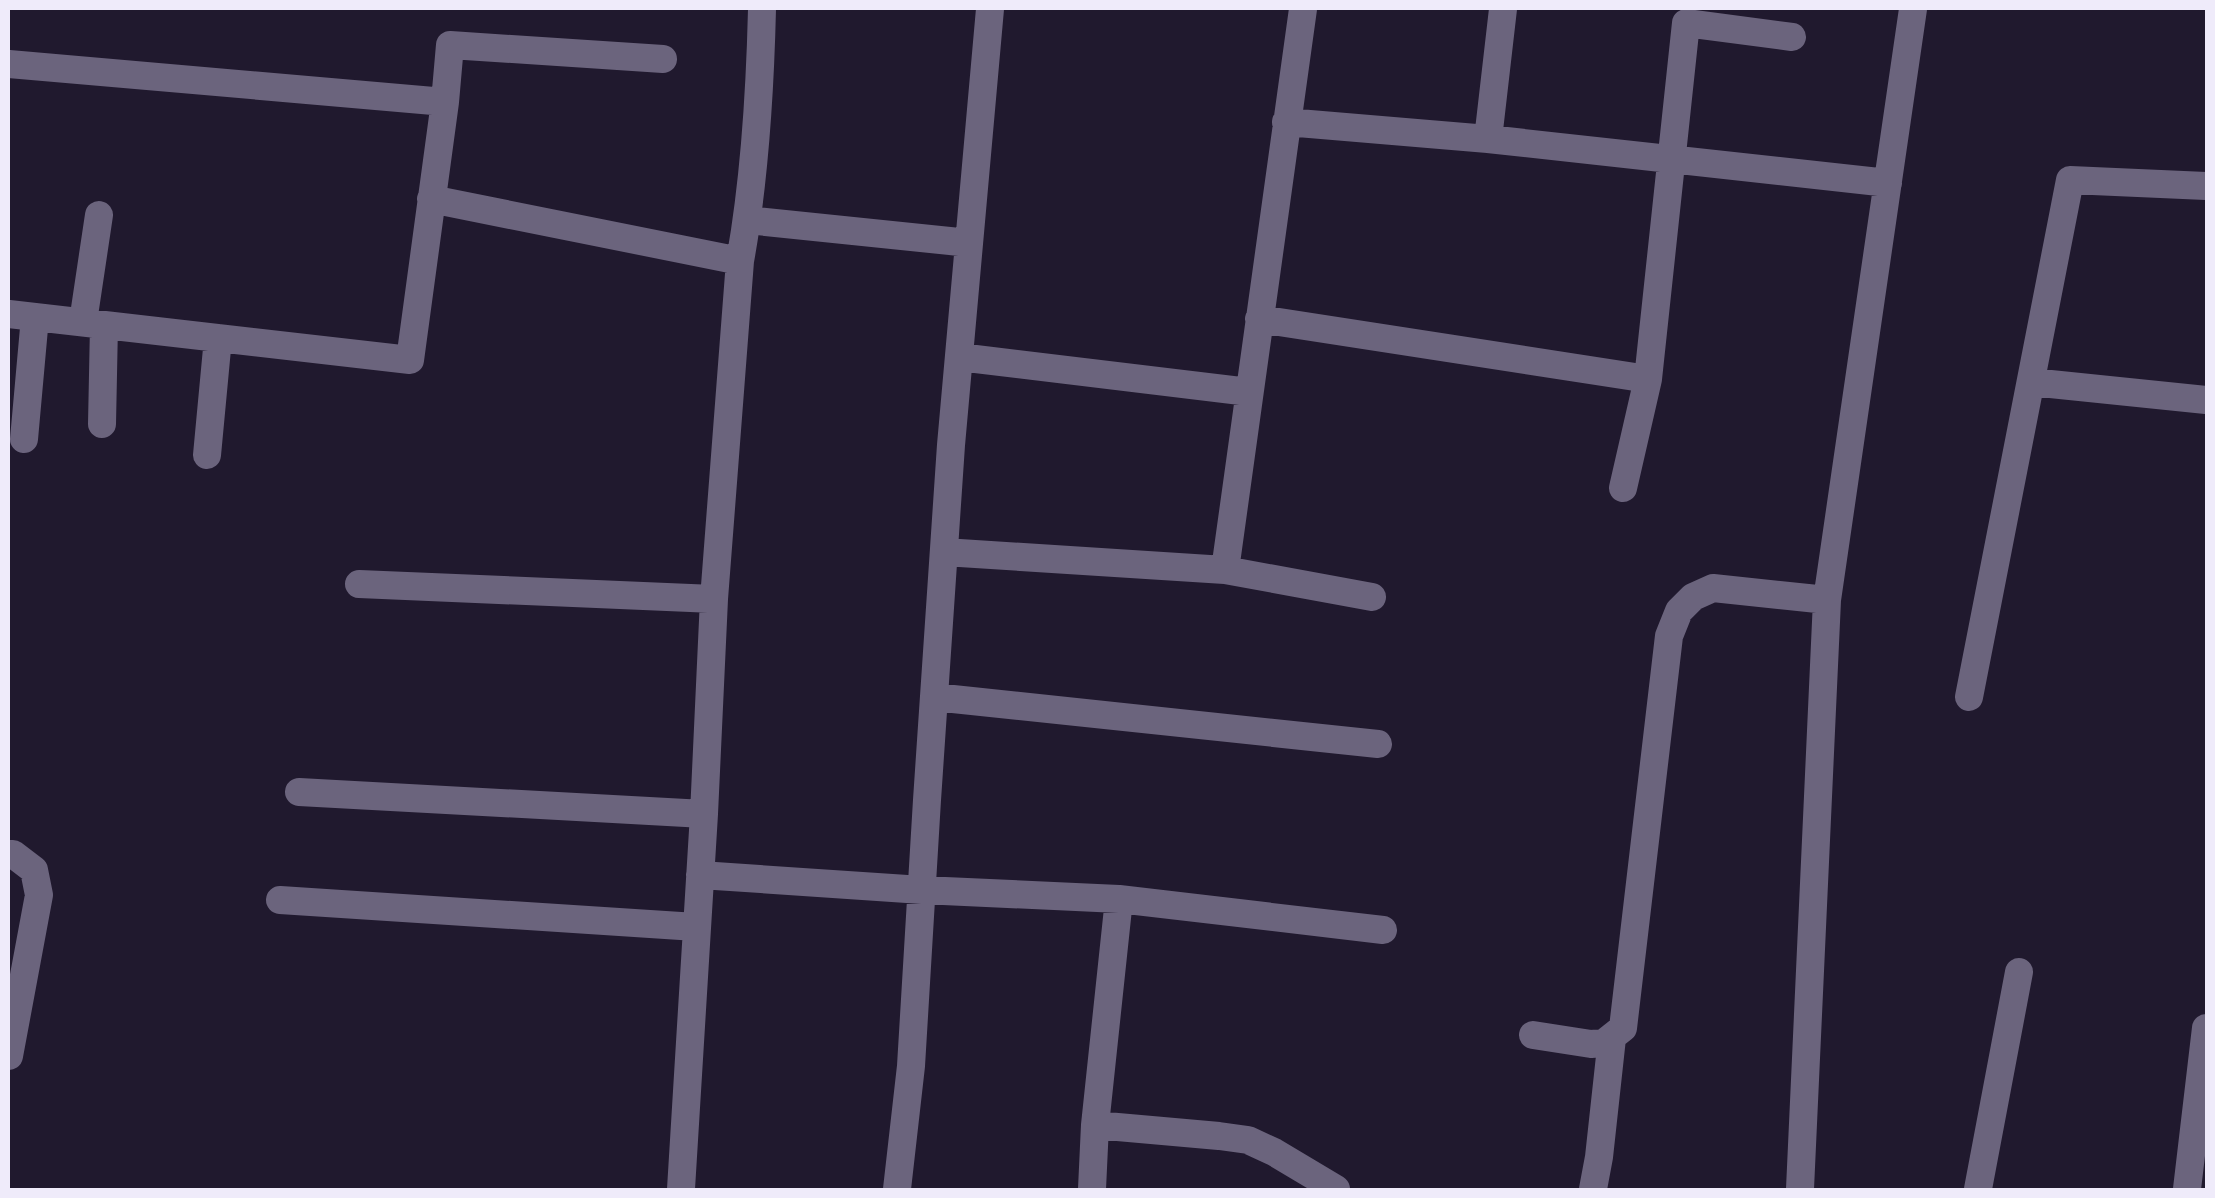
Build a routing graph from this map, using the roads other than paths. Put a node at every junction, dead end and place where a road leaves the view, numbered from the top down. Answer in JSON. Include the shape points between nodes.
{"nodes":[{"id":1,"x":762,"y":9,"type":"edge"},
{"id":2,"x":990,"y":9,"type":"edge"},
{"id":3,"x":1303,"y":9,"type":"edge"},
{"id":4,"x":1503,"y":9,"type":"edge"},
{"id":5,"x":1913,"y":9,"type":"edge"},
{"id":6,"x":1792,"y":37,"type":"dead end"},
{"id":7,"x":663,"y":59,"type":"dead end"},
{"id":8,"x":9,"y":64,"type":"edge"},
{"id":9,"x":445,"y":102,"type":"junction"},
{"id":10,"x":1286,"y":122,"type":"junction"},
{"id":11,"x":1488,"y":139,"type":"junction"},
{"id":12,"x":1673,"y":159,"type":"junction"},
{"id":13,"x":1888,"y":183,"type":"junction"},
{"id":14,"x":2206,"y":186,"type":"edge"},
{"id":15,"x":431,"y":199,"type":"junction"},
{"id":16,"x":99,"y":215,"type":"dead end"},
{"id":17,"x":747,"y":220,"type":"junction"},
{"id":18,"x":969,"y":244,"type":"junction"},
{"id":19,"x":740,"y":261,"type":"junction"},
{"id":20,"x":22,"y":315,"type":"edge"},
{"id":21,"x":1259,"y":319,"type":"junction"},
{"id":22,"x":94,"y":324,"type":"junction"},
{"id":23,"x":218,"y":338,"type":"junction"},
{"id":24,"x":959,"y":357,"type":"junction"},
{"id":25,"x":1648,"y":379,"type":"junction"},
{"id":26,"x":2031,"y":382,"type":"junction"},
{"id":27,"x":1249,"y":392,"type":"junction"},
{"id":28,"x":2206,"y":400,"type":"edge"},
{"id":29,"x":102,"y":424,"type":"dead end"},
{"id":30,"x":24,"y":439,"type":"dead end"},
{"id":31,"x":207,"y":455,"type":"dead end"},
{"id":32,"x":1623,"y":488,"type":"dead end"},
{"id":33,"x":944,"y":552,"type":"junction"},
{"id":34,"x":1225,"y":570,"type":"junction"},
{"id":35,"x":358,"y":584,"type":"dead end"},
{"id":36,"x":1372,"y":597,"type":"dead end"},
{"id":37,"x":714,"y":599,"type":"junction"},
{"id":38,"x":1827,"y":600,"type":"junction"},
{"id":39,"x":934,"y":697,"type":"junction"},
{"id":40,"x":1969,"y":697,"type":"dead end"},
{"id":41,"x":1378,"y":744,"type":"dead end"},
{"id":42,"x":300,"y":792,"type":"dead end"},
{"id":43,"x":704,"y":814,"type":"junction"},
{"id":44,"x":9,"y":854,"type":"edge"},
{"id":45,"x":700,"y":875,"type":"junction"},
{"id":46,"x":922,"y":890,"type":"junction"},
{"id":47,"x":280,"y":900,"type":"dead end"},
{"id":48,"x":1119,"y":900,"type":"junction"},
{"id":49,"x":696,"y":927,"type":"junction"},
{"id":50,"x":1383,"y":930,"type":"dead end"},
{"id":51,"x":2019,"y":972,"type":"dead end"},
{"id":52,"x":2206,"y":1028,"type":"edge"},
{"id":53,"x":1533,"y":1035,"type":"dead end"},
{"id":54,"x":1612,"y":1038,"type":"junction"},
{"id":55,"x":9,"y":1056,"type":"edge"},
{"id":56,"x":1095,"y":1125,"type":"junction"},
{"id":57,"x":2199,"y":1142,"type":"edge"},
{"id":58,"x":681,"y":1189,"type":"edge"},
{"id":59,"x":897,"y":1189,"type":"edge"},
{"id":60,"x":1092,"y":1189,"type":"edge"},
{"id":61,"x":1336,"y":1189,"type":"edge"},
{"id":62,"x":1593,"y":1189,"type":"edge"},
{"id":63,"x":1800,"y":1189,"type":"edge"},
{"id":64,"x":1978,"y":1189,"type":"edge"},
{"id":65,"x":2187,"y":1189,"type":"edge"}],
"edges":[{"from":1,"to":17,"type":"street","via":[[760,96]]},
{"from":2,"to":18,"type":"street"},
{"from":3,"to":10,"type":"street"},
{"from":4,"to":11,"type":"street"},
{"from":5,"to":13,"type":"street"},
{"from":6,"to":12,"type":"street","via":[[1686,23]]},
{"from":7,"to":9,"type":"street","via":[[450,45]]},
{"from":8,"to":9,"type":"street"},
{"from":9,"to":15,"type":"street"},
{"from":10,"to":11,"type":"street"},
{"from":10,"to":21,"type":"street"},
{"from":11,"to":12,"type":"street"},
{"from":12,"to":13,"type":"street"},
{"from":12,"to":25,"type":"street"},
{"from":13,"to":38,"type":"street"},
{"from":14,"to":26,"type":"street","via":[[2070,180]]},
{"from":15,"to":19,"type":"street"},
{"from":15,"to":23,"type":"street","via":[[410,360]]},
{"from":16,"to":22,"type":"street"},
{"from":17,"to":18,"type":"street"},
{"from":17,"to":19,"type":"street"},
{"from":18,"to":24,"type":"street"},
{"from":19,"to":37,"type":"street"},
{"from":20,"to":22,"type":"street"},
{"from":20,"to":30,"type":"street"},
{"from":21,"to":25,"type":"street"},
{"from":21,"to":27,"type":"street"},
{"from":22,"to":23,"type":"street"},
{"from":22,"to":29,"type":"street"},
{"from":23,"to":31,"type":"street"},
{"from":24,"to":27,"type":"street"},
{"from":24,"to":33,"type":"street"},
{"from":25,"to":32,"type":"street"},
{"from":26,"to":28,"type":"street"},
{"from":26,"to":40,"type":"street"},
{"from":27,"to":34,"type":"street"},
{"from":33,"to":34,"type":"street"},
{"from":33,"to":39,"type":"street"},
{"from":34,"to":36,"type":"street"},
{"from":35,"to":37,"type":"street"},
{"from":37,"to":43,"type":"street"},
{"from":38,"to":54,"type":"street","via":[[1713,588],[1693,597],[1679,611],[1669,636],[1623,1028]]},
{"from":38,"to":63,"type":"street"},
{"from":39,"to":41,"type":"street"},
{"from":39,"to":46,"type":"street"},
{"from":42,"to":43,"type":"street"},
{"from":43,"to":45,"type":"street"},
{"from":44,"to":55,"type":"street","via":[[34,870],[39,895]]},
{"from":45,"to":46,"type":"street"},
{"from":45,"to":49,"type":"street"},
{"from":46,"to":48,"type":"street"},
{"from":46,"to":59,"type":"street","via":[[911,1066]]},
{"from":47,"to":49,"type":"street"},
{"from":48,"to":50,"type":"street"},
{"from":48,"to":56,"type":"street"},
{"from":49,"to":58,"type":"street"},
{"from":51,"to":64,"type":"street"},
{"from":52,"to":57,"type":"street"},
{"from":53,"to":54,"type":"street","via":[[1591,1044],[1604,1043]]},
{"from":54,"to":62,"type":"street"},
{"from":56,"to":60,"type":"street"},
{"from":56,"to":61,"type":"street","via":[[1248,1140]]},
{"from":57,"to":65,"type":"street"}]}
